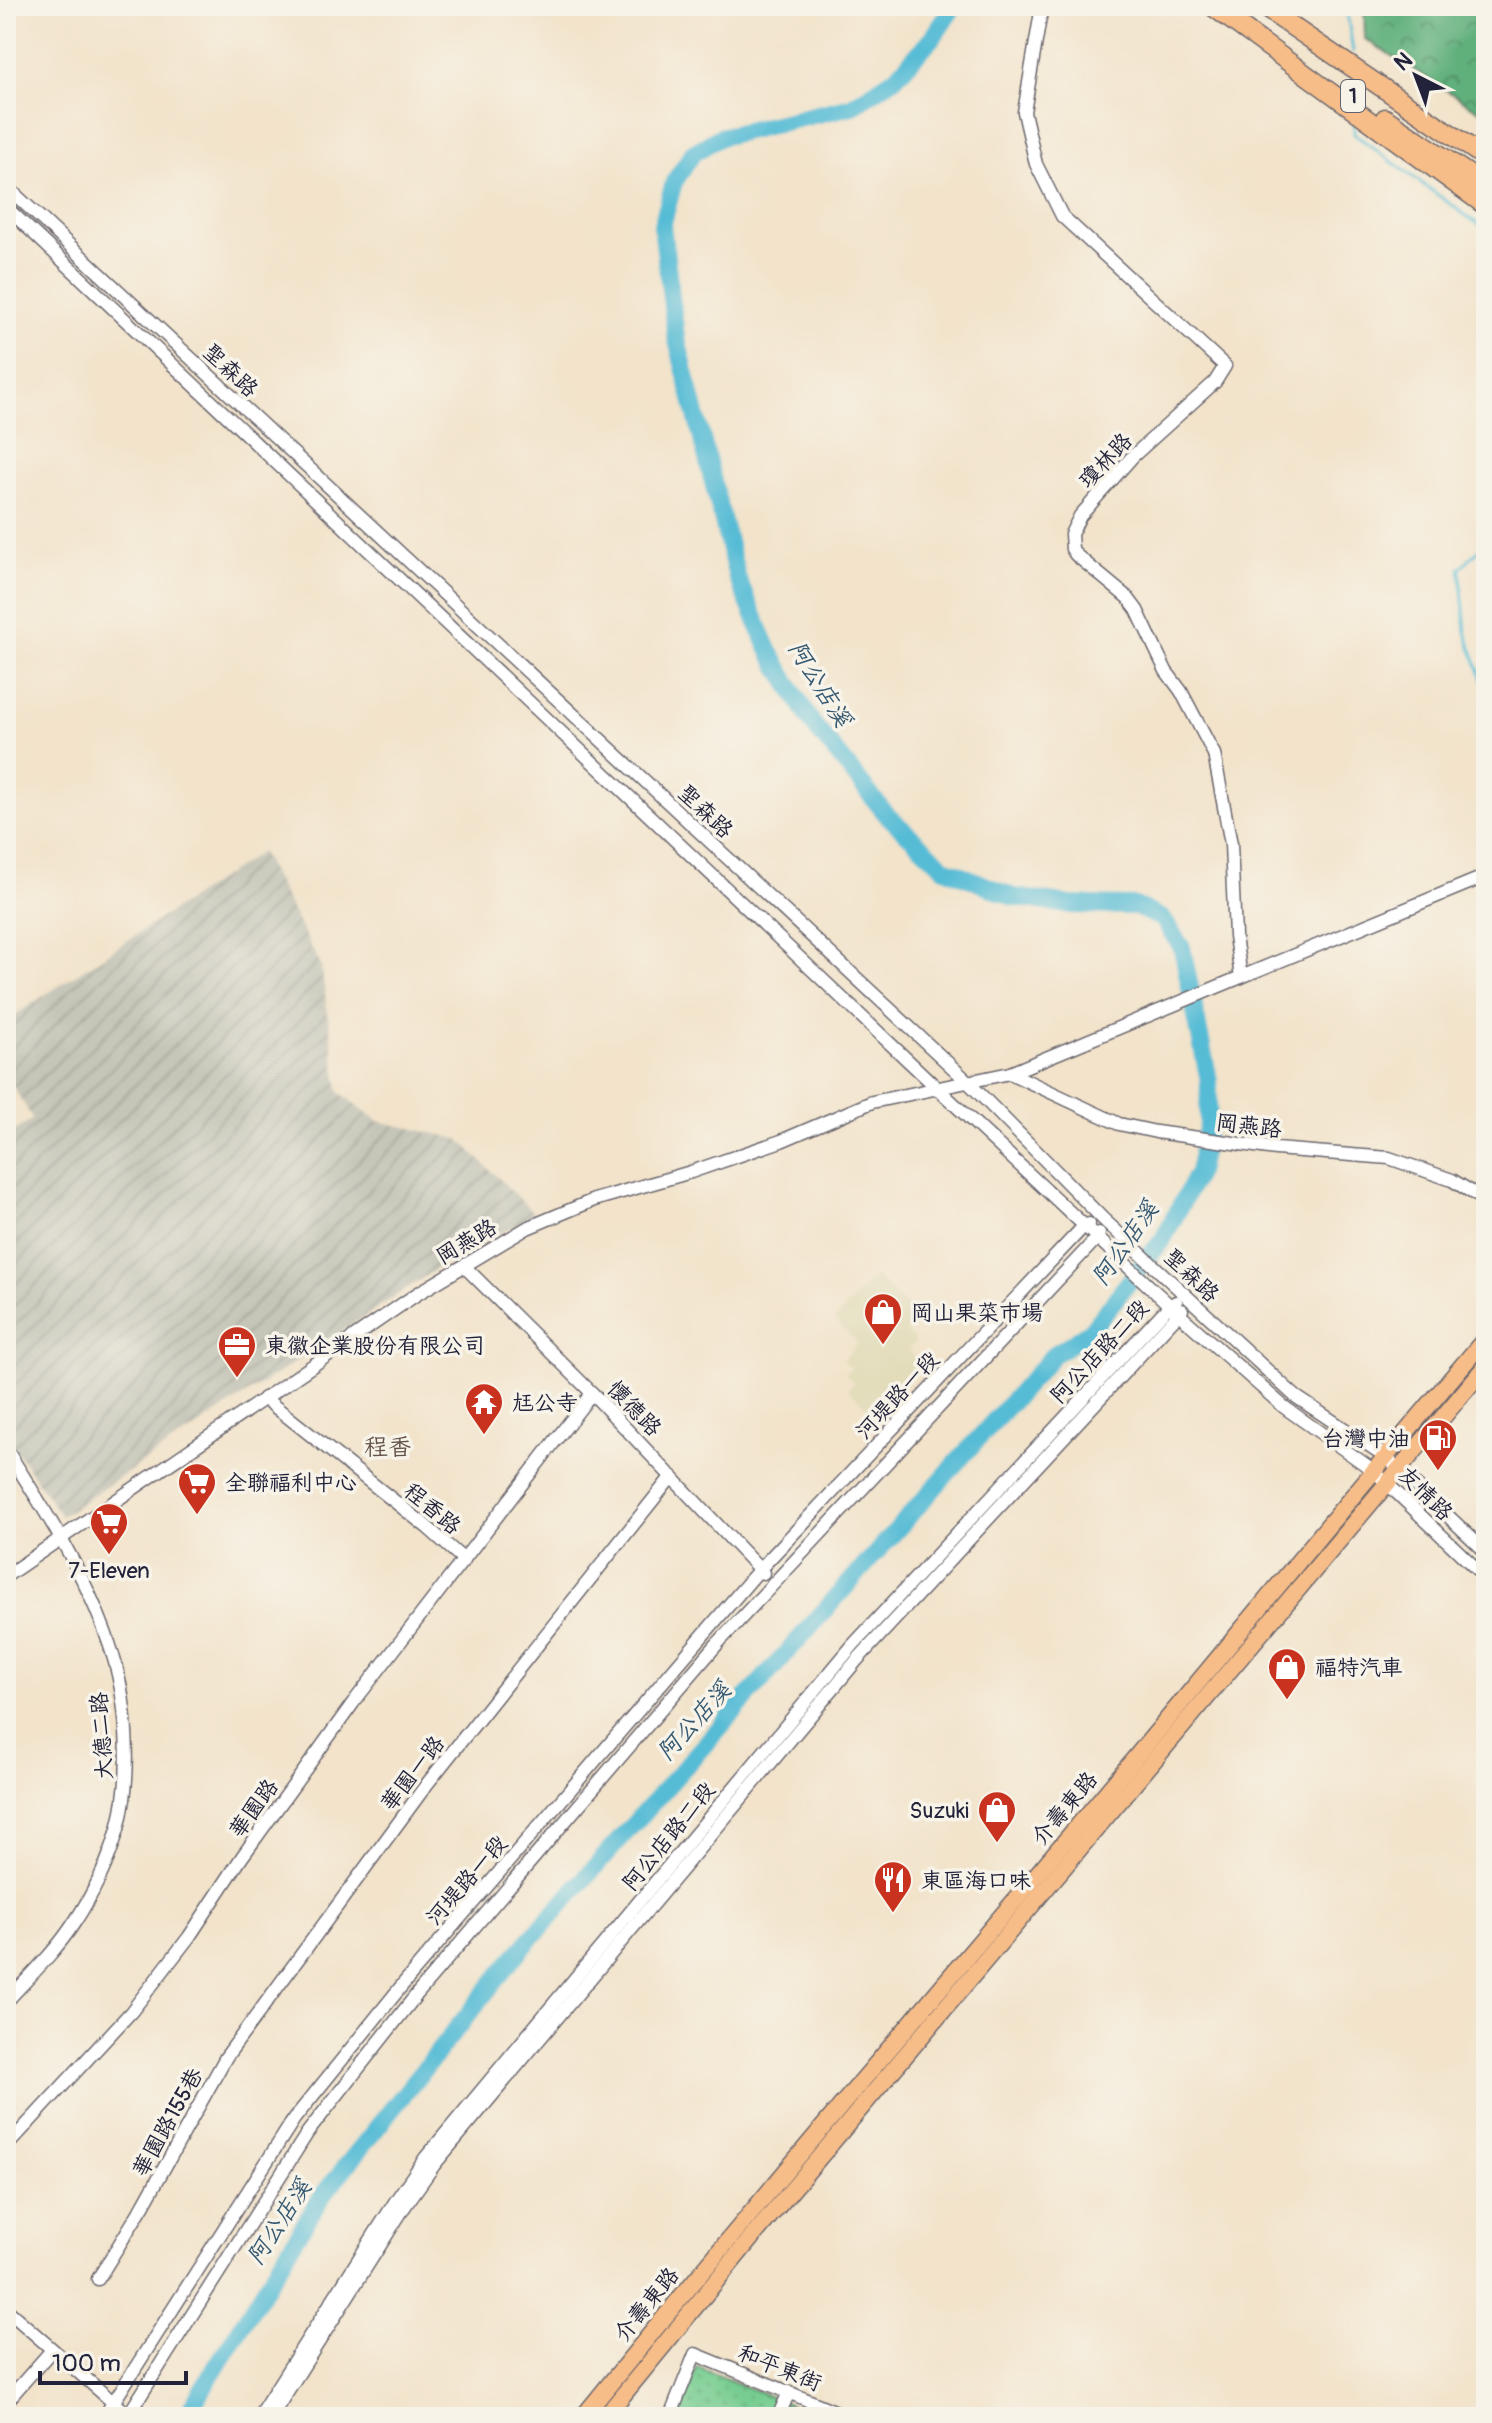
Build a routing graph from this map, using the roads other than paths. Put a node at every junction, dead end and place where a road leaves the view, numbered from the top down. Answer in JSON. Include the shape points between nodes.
{"nodes":[{"id":1,"x":1042,"y":6,"type":"edge"},
{"id":2,"x":1212,"y":6,"type":"edge"},
{"id":3,"x":1221,"y":6,"type":"edge"},
{"id":4,"x":1262,"y":6,"type":"edge"},
{"id":5,"x":1486,"y":157,"type":"edge"},
{"id":6,"x":6,"y":186,"type":"edge"},
{"id":7,"x":1486,"y":186,"type":"edge"},
{"id":8,"x":1486,"y":206,"type":"edge"},
{"id":9,"x":6,"y":207,"type":"edge"},
{"id":10,"x":1486,"y":876,"type":"edge"},
{"id":11,"x":1241,"y":977,"type":"junction"},
{"id":12,"x":1010,"y":1073,"type":"junction"},
{"id":13,"x":966,"y":1080,"type":"junction"},
{"id":14,"x":937,"y":1088,"type":"junction"},
{"id":15,"x":1486,"y":1201,"type":"edge"},
{"id":16,"x":1103,"y":1219,"type":"junction"},
{"id":17,"x":1084,"y":1226,"type":"junction"},
{"id":18,"x":1102,"y":1242,"type":"junction"},
{"id":19,"x":464,"y":1266,"type":"junction"},
{"id":20,"x":1186,"y":1297,"type":"junction"},
{"id":21,"x":1165,"y":1300,"type":"junction"},
{"id":22,"x":1180,"y":1315,"type":"junction"},
{"id":23,"x":1486,"y":1338,"type":"edge"},
{"id":24,"x":1486,"y":1366,"type":"edge"},
{"id":25,"x":592,"y":1393,"type":"junction"},
{"id":26,"x":264,"y":1398,"type":"junction"},
{"id":27,"x":6,"y":1449,"type":"edge"},
{"id":28,"x":1385,"y":1456,"type":"junction"},
{"id":29,"x":1373,"y":1470,"type":"junction"},
{"id":30,"x":672,"y":1476,"type":"junction"},
{"id":31,"x":1392,"y":1476,"type":"junction"},
{"id":32,"x":62,"y":1538,"type":"junction"},
{"id":33,"x":1486,"y":1552,"type":"edge"},
{"id":34,"x":464,"y":1560,"type":"junction"},
{"id":35,"x":759,"y":1570,"type":"junction"},
{"id":36,"x":6,"y":1576,"type":"edge"},
{"id":37,"x":1486,"y":1578,"type":"edge"},
{"id":38,"x":773,"y":1582,"type":"junction"},
{"id":39,"x":6,"y":2002,"type":"edge"},
{"id":40,"x":226,"y":2057,"type":"joint"},
{"id":41,"x":6,"y":2147,"type":"edge"},
{"id":42,"x":733,"y":2231,"type":"junction"},
{"id":43,"x":748,"y":2242,"type":"junction"},
{"id":44,"x":98,"y":2279,"type":"dead end"},
{"id":45,"x":6,"y":2309,"type":"edge"},
{"id":46,"x":51,"y":2351,"type":"junction"},
{"id":47,"x":789,"y":2392,"type":"junction"},
{"id":48,"x":114,"y":2401,"type":"junction"},
{"id":49,"x":6,"y":2402,"type":"edge"},
{"id":50,"x":128,"y":2416,"type":"edge"},
{"id":51,"x":104,"y":2417,"type":"edge"},
{"id":52,"x":258,"y":2417,"type":"edge"},
{"id":53,"x":271,"y":2417,"type":"edge"},
{"id":54,"x":583,"y":2417,"type":"edge"},
{"id":55,"x":605,"y":2417,"type":"edge"},
{"id":56,"x":670,"y":2417,"type":"edge"},
{"id":57,"x":778,"y":2417,"type":"edge"},
{"id":58,"x":849,"y":2417,"type":"edge"}],
"edges":[{"from":1,"to":11,"type":"street","name":"瓊林路","via":[[1024,112],[1036,164],[1062,216],[1225,366],[1215,382],[1133,456],[1080,516],[1071,534],[1076,555],[1137,610],[1214,754],[1231,844]]},
{"from":2,"to":8,"type":"highway"},
{"from":3,"to":7,"type":"highway","number":"1"},
{"from":4,"to":5,"type":"highway","number":"1"},
{"from":6,"to":13,"type":"street","name":"聖森路"},
{"from":9,"to":14,"type":"street","name":"聖森路"},
{"from":10,"to":11,"type":"street"},
{"from":11,"to":12,"type":"street","name":"岡燕路"},
{"from":12,"to":13,"type":"street","name":"岡燕路"},
{"from":12,"to":15,"type":"street","name":"岡燕路","via":[[1119,1124],[1232,1143],[1389,1158],[1452,1180]]},
{"from":13,"to":14,"type":"street","name":"岡燕路"},
{"from":13,"to":16,"type":"street","name":"聖森路"},
{"from":14,"to":17,"type":"street","name":"聖森路"},
{"from":14,"to":19,"type":"street","name":"岡燕路","via":[[872,1102],[781,1141],[594,1200],[527,1228]]},
{"from":16,"to":17,"type":"street","name":"河堤路一段"},
{"from":16,"to":18,"type":"street","name":"河堤路一段"},
{"from":16,"to":20,"type":"street","name":"聖森路"},
{"from":17,"to":18,"type":"street","name":"聖森路"},
{"from":17,"to":35,"type":"street","name":"河堤路一段"},
{"from":18,"to":21,"type":"street","name":"聖森路"},
{"from":18,"to":38,"type":"street","name":"河堤路一段"},
{"from":19,"to":25,"type":"street","name":"懷德路"},
{"from":19,"to":26,"type":"street","name":"岡燕路"},
{"from":20,"to":21,"type":"street","name":"阿公店路二段"},
{"from":20,"to":22,"type":"street","name":"阿公店路二段"},
{"from":20,"to":28,"type":"street","name":"聖森路","via":[[1295,1396]]},
{"from":21,"to":22,"type":"street","name":"聖森路"},
{"from":21,"to":52,"type":"street","name":"阿公店路二段","via":[[853,1645],[426,2157]]},
{"from":22,"to":29,"type":"street","name":"聖森路","via":[[1284,1407]]},
{"from":22,"to":53,"type":"street","name":"阿公店路二段","via":[[857,1660],[434,2165]]},
{"from":23,"to":28,"type":"main road","name":"介壽東路"},
{"from":24,"to":31,"type":"main road","name":"介壽東路"},
{"from":25,"to":30,"type":"street","name":"懷德路"},
{"from":25,"to":34,"type":"street","name":"華園路"},
{"from":26,"to":32,"type":"street","name":"岡燕路"},
{"from":26,"to":34,"type":"street","name":"程香路"},
{"from":27,"to":32,"type":"street","name":"大德二路"},
{"from":28,"to":29,"type":"main road","name":"介壽東路"},
{"from":28,"to":31,"type":"street","name":"友情路"},
{"from":29,"to":31,"type":"street","name":"友情路"},
{"from":29,"to":42,"type":"main road","name":"介壽東路"},
{"from":30,"to":35,"type":"street","name":"懷德路"},
{"from":30,"to":40,"type":"street","name":"華園一路","via":[[427,1784]]},
{"from":31,"to":33,"type":"street","name":"友情路"},
{"from":31,"to":37,"type":"street","name":"友情路"},
{"from":31,"to":43,"type":"main road","name":"介壽東路"},
{"from":32,"to":36,"type":"street","name":"岡燕路"},
{"from":32,"to":39,"type":"street","name":"大德二路","via":[[109,1643],[124,1708],[127,1772],[117,1834],[90,1894],[73,1925]]},
{"from":34,"to":41,"type":"street","name":"華園路","via":[[353,1703],[131,2012]]},
{"from":35,"to":38,"type":"street","name":"懷德路"},
{"from":35,"to":48,"type":"street","name":"河堤路一段","via":[[294,2119]]},
{"from":38,"to":50,"type":"street","name":"河堤路一段","via":[[417,1994],[308,2132]]},
{"from":40,"to":44,"type":"street","name":"華園路155巷"},
{"from":42,"to":43,"type":"main road"},
{"from":42,"to":54,"type":"main road","name":"介壽東路"},
{"from":43,"to":55,"type":"main road","name":"介壽東路"},
{"from":45,"to":46,"type":"street"},
{"from":46,"to":48,"type":"street"},
{"from":46,"to":49,"type":"street"},
{"from":47,"to":56,"type":"street","name":"和平東街","via":[[695,2354]]},
{"from":47,"to":57,"type":"street"},
{"from":47,"to":58,"type":"street","name":"和平東街"},
{"from":48,"to":50,"type":"street"},
{"from":48,"to":51,"type":"street","name":"河堤路一段"}]}
